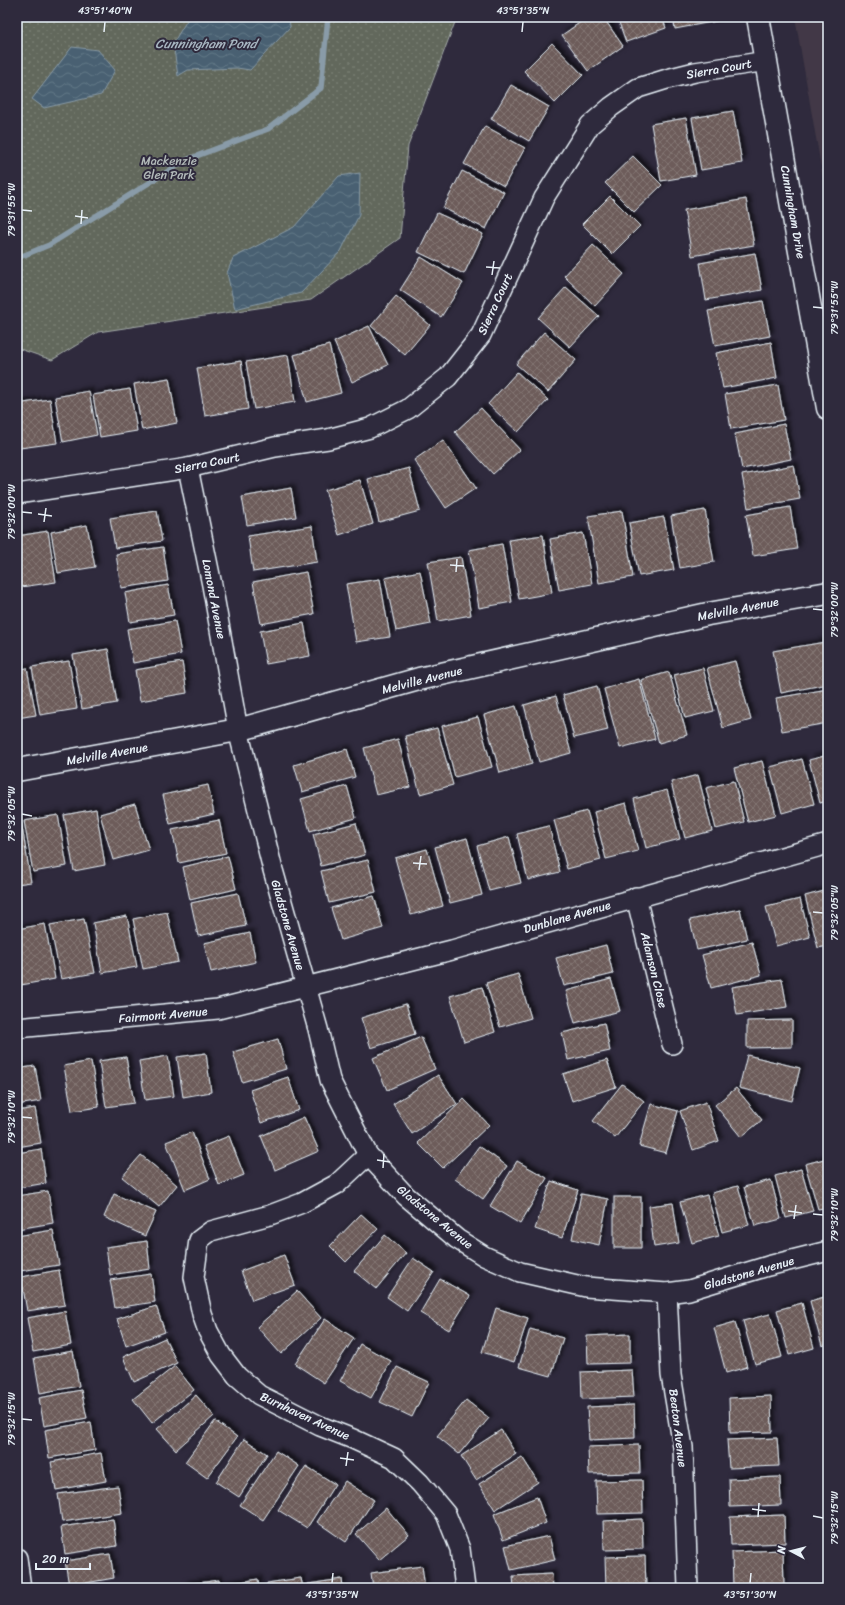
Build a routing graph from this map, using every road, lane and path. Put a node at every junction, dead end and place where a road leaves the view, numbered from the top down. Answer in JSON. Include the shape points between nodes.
{"nodes":[{"id":1,"x":758,"y":17,"type":"edge"},
{"id":2,"x":767,"y":60,"type":"junction"},
{"id":3,"x":828,"y":408,"type":"edge"},
{"id":4,"x":188,"y":468,"type":"junction"},
{"id":5,"x":17,"y":494,"type":"edge"},
{"id":6,"x":828,"y":593,"type":"edge"},
{"id":7,"x":238,"y":730,"type":"junction"},
{"id":8,"x":17,"y":770,"type":"edge"},
{"id":9,"x":828,"y":844,"type":"edge"},
{"id":10,"x":636,"y":897,"type":"junction"},
{"id":11,"x":305,"y":986,"type":"junction"},
{"id":12,"x":17,"y":1028,"type":"edge"},
{"id":13,"x":672,"y":1044,"type":"dead end"},
{"id":14,"x":368,"y":1155,"type":"junction"},
{"id":15,"x":828,"y":1252,"type":"edge"},
{"id":16,"x":667,"y":1293,"type":"junction"},
{"id":17,"x":17,"y":1558,"type":"edge"},
{"id":18,"x":21,"y":1588,"type":"edge"},
{"id":19,"x":465,"y":1588,"type":"edge"},
{"id":20,"x":688,"y":1588,"type":"edge"}],
"edges":[{"from":1,"to":2,"type":"street","name":"Cunningham Drive"},
{"from":2,"to":3,"type":"street","name":"Cunningham Drive"},
{"from":2,"to":4,"type":"street","name":"Sierra Court","via":[[695,72],[638,88],[611,106],[590,125],[544,198],[481,335],[448,377],[408,409],[370,428]]},
{"from":4,"to":5,"type":"street","name":"Sierra Court"},
{"from":4,"to":7,"type":"street","name":"Lomond Avenue"},
{"from":6,"to":7,"type":"street","name":"Melville Avenue","via":[[708,614],[419,680]]},
{"from":7,"to":8,"type":"street","name":"Melville Avenue"},
{"from":7,"to":11,"type":"street","name":"Gladstone Avenue"},
{"from":9,"to":10,"type":"street","name":"Dunblane Avenue"},
{"from":10,"to":11,"type":"street","name":"Dunblane Avenue","via":[[452,950]]},
{"from":10,"to":13,"type":"street","name":"Adamson Close"},
{"from":11,"to":12,"type":"street","name":"Fairmont Avenue","via":[[218,1009]]},
{"from":11,"to":14,"type":"street","name":"Gladstone Avenue","via":[[330,1080]]},
{"from":14,"to":16,"type":"street","name":"Gladstone Avenue","via":[[406,1196],[457,1239],[484,1256],[520,1272],[586,1287]]},
{"from":14,"to":19,"type":"street","name":"Burnhaven Avenue","via":[[337,1184],[302,1203],[270,1215],[211,1231],[199,1240],[194,1278],[197,1294],[208,1331],[221,1355],[237,1376],[258,1395],[320,1426],[394,1458],[420,1483],[446,1514],[460,1548]]},
{"from":15,"to":16,"type":"street","name":"Gladstone Avenue","via":[[768,1266],[689,1290]]},
{"from":16,"to":20,"type":"street","name":"Beaton Avenue","via":[[672,1375],[683,1447]]},
{"from":17,"to":18,"type":"street"}]}
